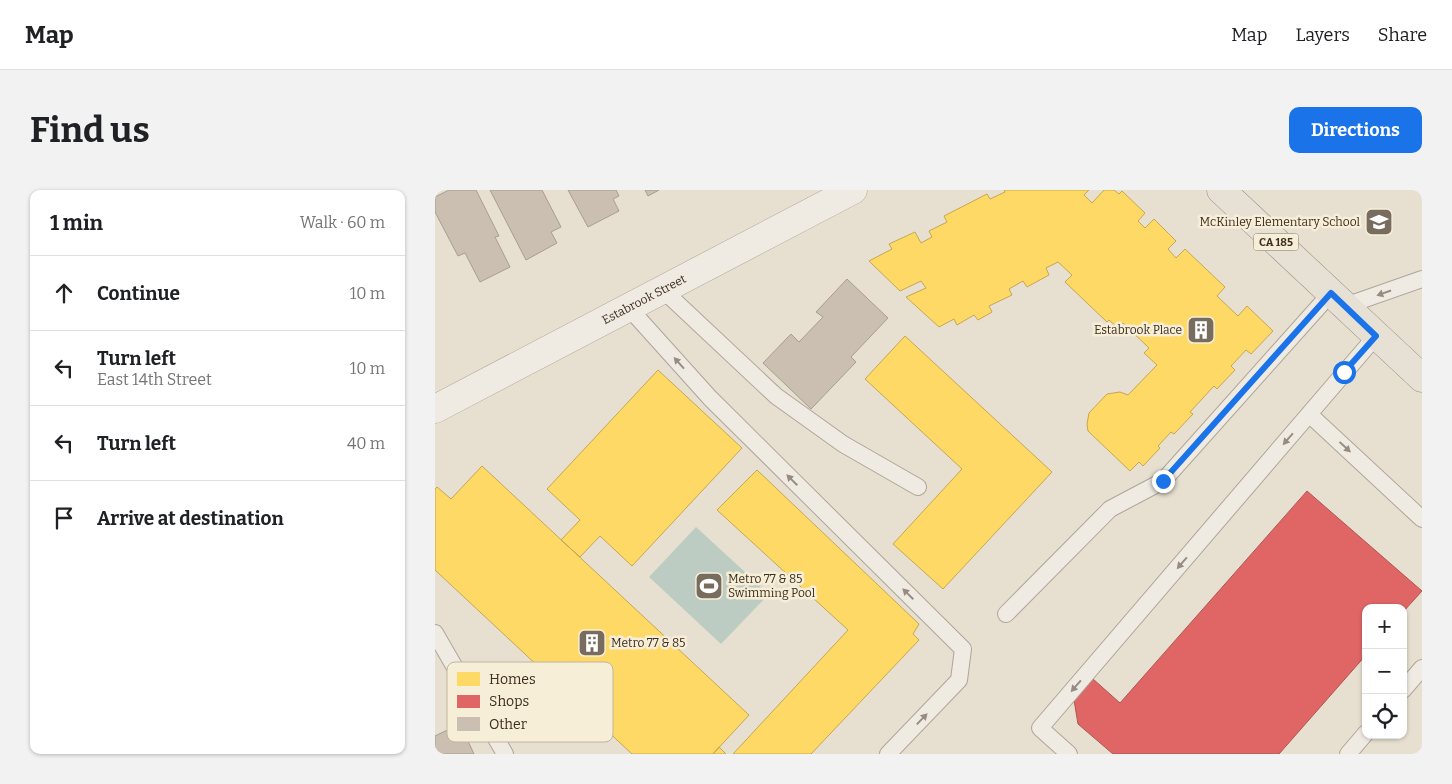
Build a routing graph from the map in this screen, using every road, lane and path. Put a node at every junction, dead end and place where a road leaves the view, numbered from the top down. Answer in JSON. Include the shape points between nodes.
{"nodes":[{"id":1,"x":853,"y":190,"type":"edge"},
{"id":2,"x":1221,"y":190,"type":"edge"},
{"id":3,"x":1422,"y":279,"type":"edge"},
{"id":4,"x":663,"y":290,"type":"junction"},
{"id":5,"x":1338,"y":300,"type":"junction"},
{"id":6,"x":629,"y":308,"type":"junction"},
{"id":7,"x":1376,"y":336,"type":"junction"},
{"id":8,"x":1422,"y":378,"type":"edge"},
{"id":9,"x":435,"y":409,"type":"edge"},
{"id":10,"x":1309,"y":414,"type":"junction"},
{"id":11,"x":917,"y":488,"type":"dead end"},
{"id":12,"x":1422,"y":519,"type":"edge"},
{"id":13,"x":1006,"y":614,"type":"dead end"},
{"id":14,"x":435,"y":633,"type":"edge"},
{"id":15,"x":452,"y":662,"type":"edge"},
{"id":16,"x":1422,"y":668,"type":"edge"},
{"id":17,"x":1407,"y":685,"type":"edge"},
{"id":18,"x":1362,"y":738,"type":"edge"},
{"id":19,"x":498,"y":742,"type":"edge"},
{"id":20,"x":505,"y":754,"type":"edge"},
{"id":21,"x":888,"y":754,"type":"edge"},
{"id":22,"x":1069,"y":754,"type":"edge"},
{"id":23,"x":1348,"y":754,"type":"edge"}],
"edges":[{"from":1,"to":4,"type":"street","name":"Estabrook Street"},
{"from":2,"to":5,"type":"main road","number":"CA 185"},
{"from":3,"to":5,"type":"lane","one_way":true},
{"from":4,"to":6,"type":"street","name":"Estabrook Street"},
{"from":4,"to":11,"type":"lane","via":[[776,396],[843,444]]},
{"from":5,"to":7,"type":"main road","number":"CA 185"},
{"from":5,"to":13,"type":"lane","via":[[1163,481],[1110,509]]},
{"from":6,"to":9,"type":"street","name":"Estabrook Street"},
{"from":21,"to":6,"type":"lane","one_way":true,"via":[[959,680],[963,649],[710,398]]},
{"from":7,"to":8,"type":"main road","number":"CA 185"},
{"from":7,"to":10,"type":"lane"},
{"from":10,"to":12,"type":"lane","one_way":true},
{"from":10,"to":22,"type":"lane","one_way":true,"via":[[1040,728]]},
{"from":14,"to":15,"type":"lane"},
{"from":16,"to":17,"type":"lane"},
{"from":18,"to":23,"type":"lane"},
{"from":19,"to":20,"type":"lane"}]}
